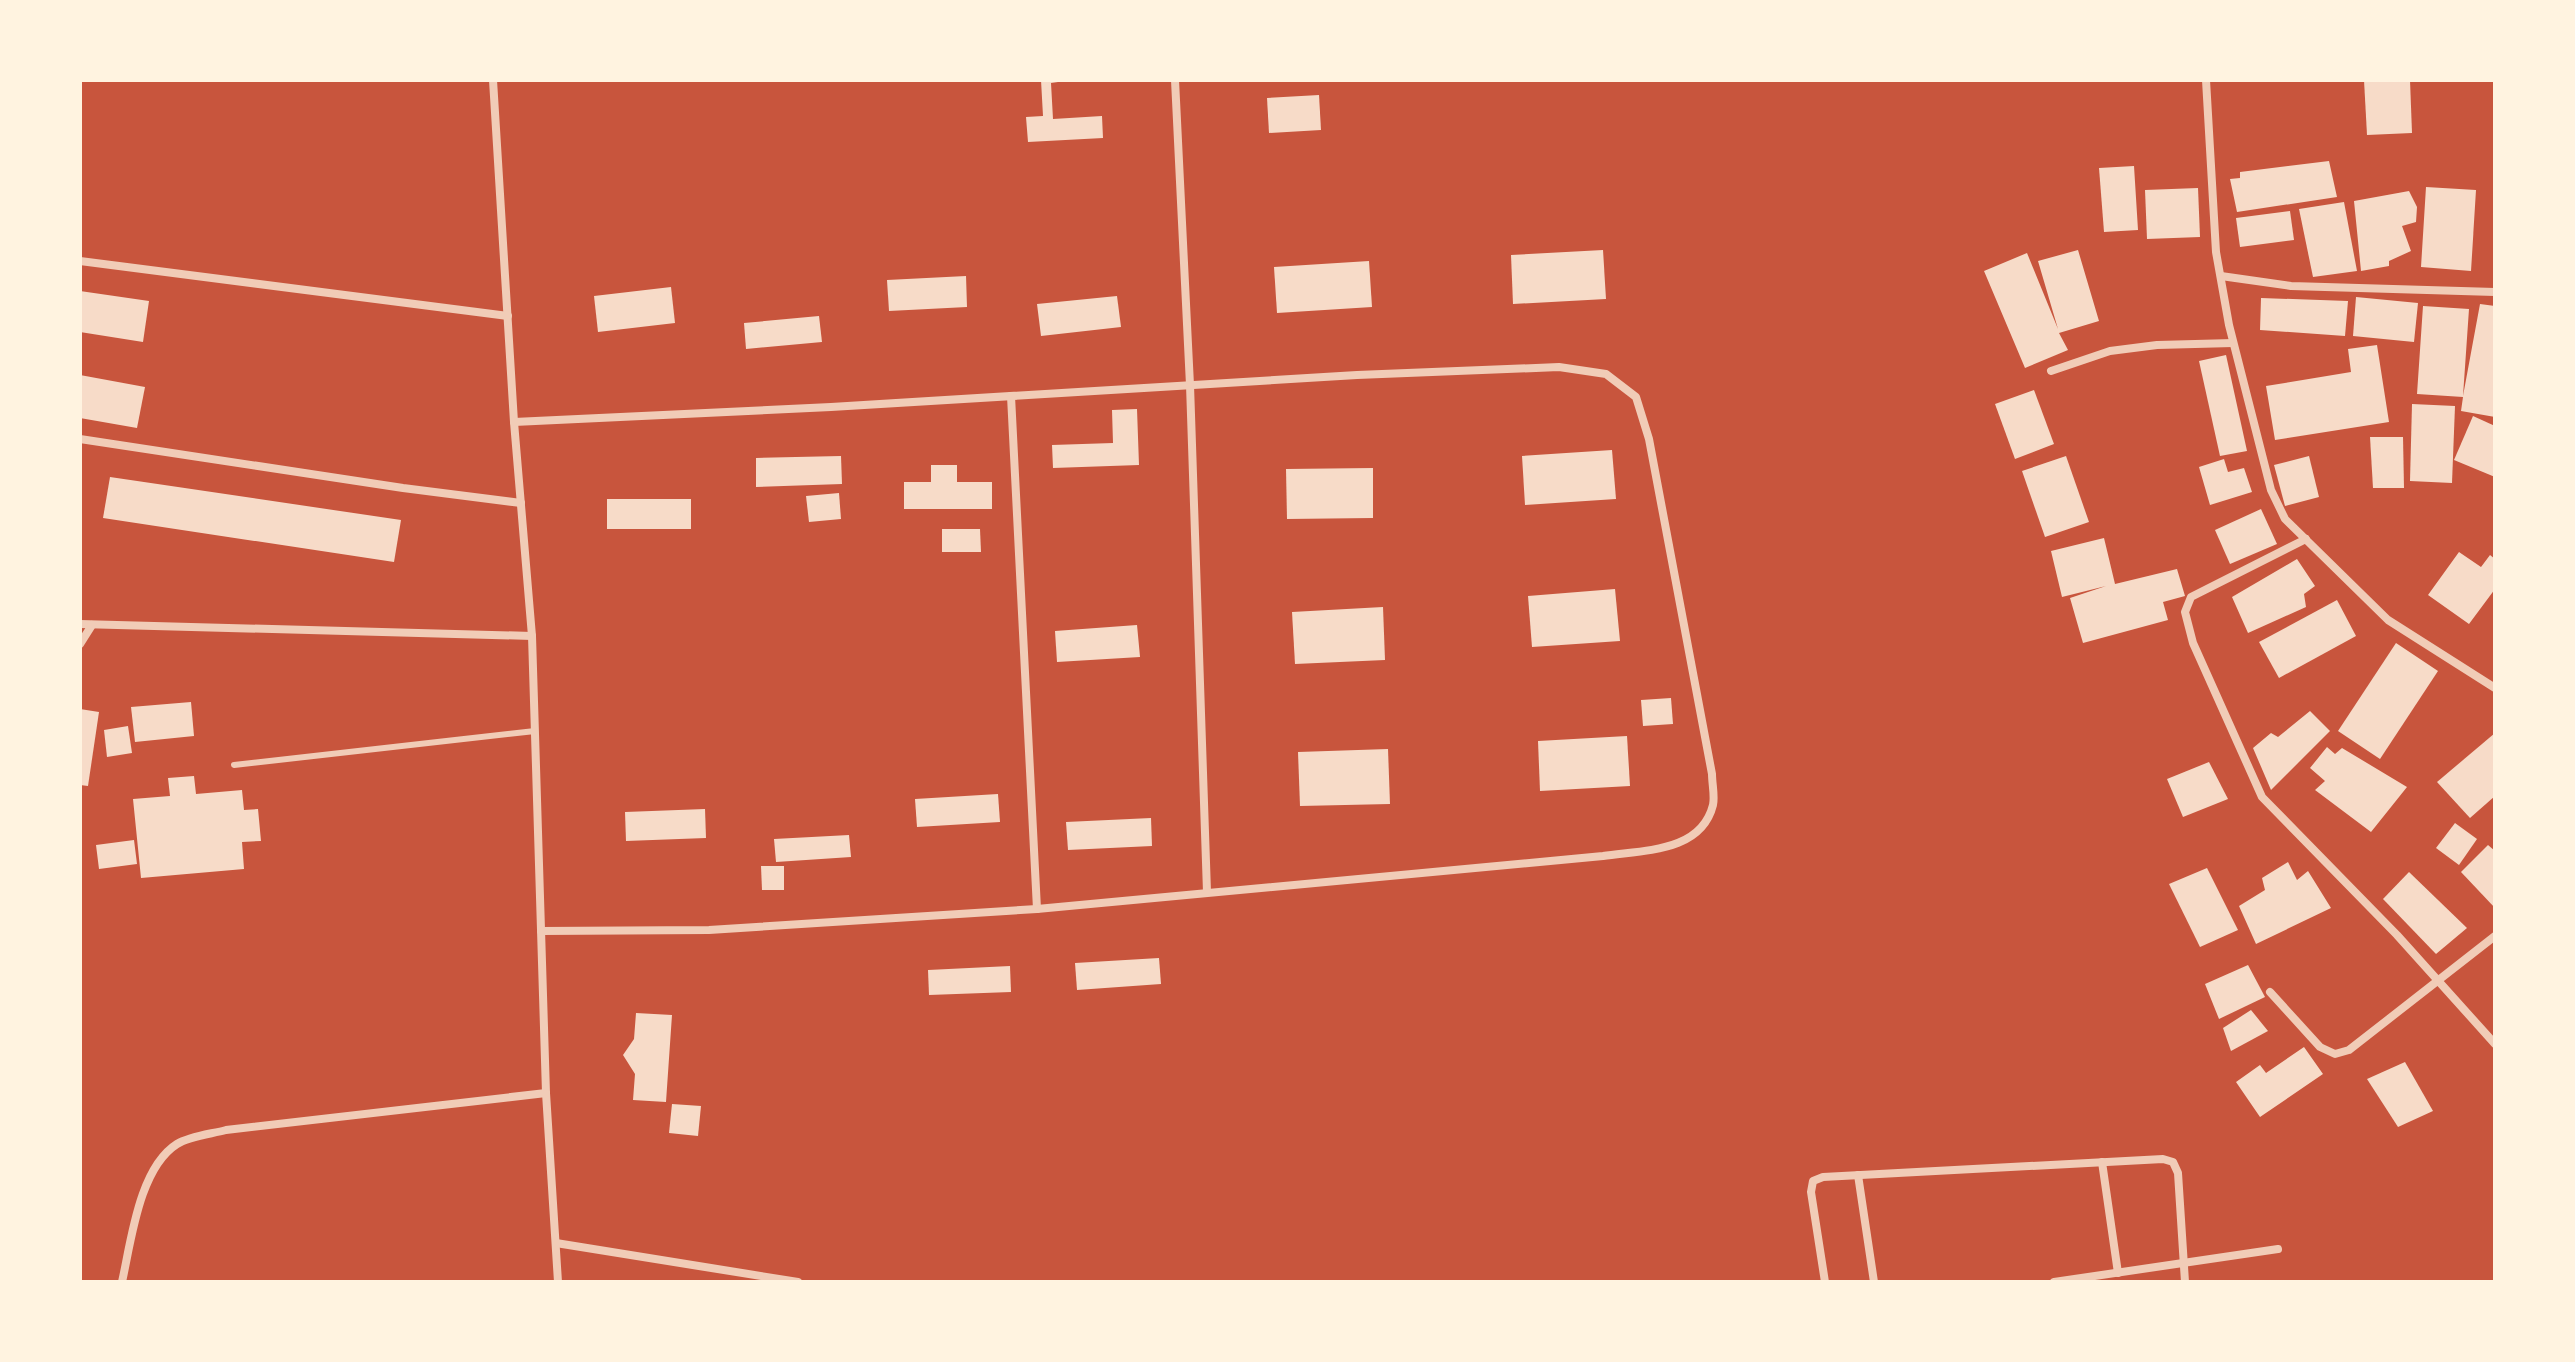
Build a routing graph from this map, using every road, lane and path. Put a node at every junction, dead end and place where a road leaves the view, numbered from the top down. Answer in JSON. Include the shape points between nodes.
{"nodes":[{"id":1,"x":493,"y":80,"type":"edge"},
{"id":2,"x":1175,"y":80,"type":"edge"},
{"id":3,"x":2206,"y":80,"type":"edge"},
{"id":4,"x":80,"y":261,"type":"edge"},
{"id":5,"x":2221,"y":276,"type":"junction"},
{"id":6,"x":2495,"y":292,"type":"edge"},
{"id":7,"x":508,"y":316,"type":"junction"},
{"id":8,"x":2233,"y":343,"type":"junction"},
{"id":9,"x":2051,"y":371,"type":"dead end"},
{"id":10,"x":1190,"y":385,"type":"junction"},
{"id":11,"x":1011,"y":396,"type":"junction"},
{"id":12,"x":514,"y":422,"type":"junction"},
{"id":13,"x":80,"y":439,"type":"edge"},
{"id":14,"x":521,"y":503,"type":"junction"},
{"id":15,"x":2306,"y":539,"type":"junction"},
{"id":16,"x":80,"y":624,"type":"edge"},
{"id":17,"x":92,"y":625,"type":"junction"},
{"id":18,"x":532,"y":636,"type":"junction"},
{"id":19,"x":80,"y":644,"type":"edge"},
{"id":20,"x":2495,"y":688,"type":"edge"},
{"id":21,"x":535,"y":731,"type":"junction"},
{"id":22,"x":234,"y":765,"type":"dead end"},
{"id":23,"x":1207,"y":892,"type":"junction"},
{"id":24,"x":1037,"y":909,"type":"junction"},
{"id":25,"x":541,"y":931,"type":"junction"},
{"id":26,"x":2495,"y":936,"type":"edge"},
{"id":27,"x":2437,"y":980,"type":"junction"},
{"id":28,"x":2270,"y":992,"type":"dead end"},
{"id":29,"x":2495,"y":1044,"type":"edge"},
{"id":30,"x":546,"y":1093,"type":"junction"},
{"id":31,"x":2102,"y":1162,"type":"junction"},
{"id":32,"x":1858,"y":1175,"type":"junction"},
{"id":33,"x":556,"y":1243,"type":"junction"},
{"id":34,"x":2278,"y":1249,"type":"dead end"},
{"id":35,"x":2183,"y":1263,"type":"junction"},
{"id":36,"x":2118,"y":1273,"type":"junction"},
{"id":37,"x":122,"y":1282,"type":"edge"},
{"id":38,"x":558,"y":1282,"type":"edge"},
{"id":39,"x":798,"y":1282,"type":"edge"},
{"id":40,"x":1825,"y":1282,"type":"edge"},
{"id":41,"x":1874,"y":1282,"type":"edge"},
{"id":42,"x":2054,"y":1282,"type":"edge"},
{"id":43,"x":2185,"y":1282,"type":"edge"}],
"edges":[{"from":1,"to":7,"type":"street"},
{"from":2,"to":10,"type":"street"},
{"from":3,"to":5,"type":"street"},
{"from":4,"to":7,"type":"street"},
{"from":5,"to":6,"type":"street","via":[[2291,286]]},
{"from":5,"to":8,"type":"street"},
{"from":7,"to":12,"type":"street"},
{"from":8,"to":9,"type":"street","via":[[2110,351]]},
{"from":8,"to":15,"type":"street","via":[[2271,490],[2285,519]]},
{"from":10,"to":11,"type":"street"},
{"from":10,"to":23,"type":"street"},
{"from":10,"to":23,"type":"street","via":[[1559,367],[1606,374],[1636,397],[1675,573],[1714,802],[1705,826],[1681,844],[1603,856]]},
{"from":11,"to":12,"type":"street"},
{"from":11,"to":24,"type":"street"},
{"from":12,"to":14,"type":"street"},
{"from":13,"to":14,"type":"street"},
{"from":14,"to":18,"type":"street"},
{"from":15,"to":20,"type":"street","via":[[2388,620]]},
{"from":15,"to":27,"type":"street","via":[[2191,597],[2185,612],[2193,643],[2262,797]]},
{"from":16,"to":17,"type":"street"},
{"from":17,"to":18,"type":"street"},
{"from":17,"to":19,"type":"street"},
{"from":18,"to":21,"type":"street"},
{"from":21,"to":22,"type":"lane"},
{"from":21,"to":25,"type":"street"},
{"from":23,"to":24,"type":"street"},
{"from":24,"to":25,"type":"street","via":[[709,930]]},
{"from":25,"to":30,"type":"street"},
{"from":26,"to":27,"type":"street"},
{"from":27,"to":28,"type":"street","via":[[2349,1050],[2335,1054],[2320,1047]]},
{"from":27,"to":29,"type":"street"},
{"from":30,"to":33,"type":"street"},
{"from":30,"to":37,"type":"street","via":[[226,1130],[178,1144],[155,1166],[137,1214]]},
{"from":31,"to":32,"type":"street"},
{"from":31,"to":35,"type":"street","via":[[2173,1162]]},
{"from":31,"to":36,"type":"street"},
{"from":32,"to":40,"type":"street","via":[[1813,1181]]},
{"from":32,"to":41,"type":"street"},
{"from":33,"to":38,"type":"street"},
{"from":33,"to":39,"type":"street"},
{"from":34,"to":35,"type":"street"},
{"from":35,"to":36,"type":"street"},
{"from":35,"to":43,"type":"street"},
{"from":36,"to":42,"type":"street"}]}
